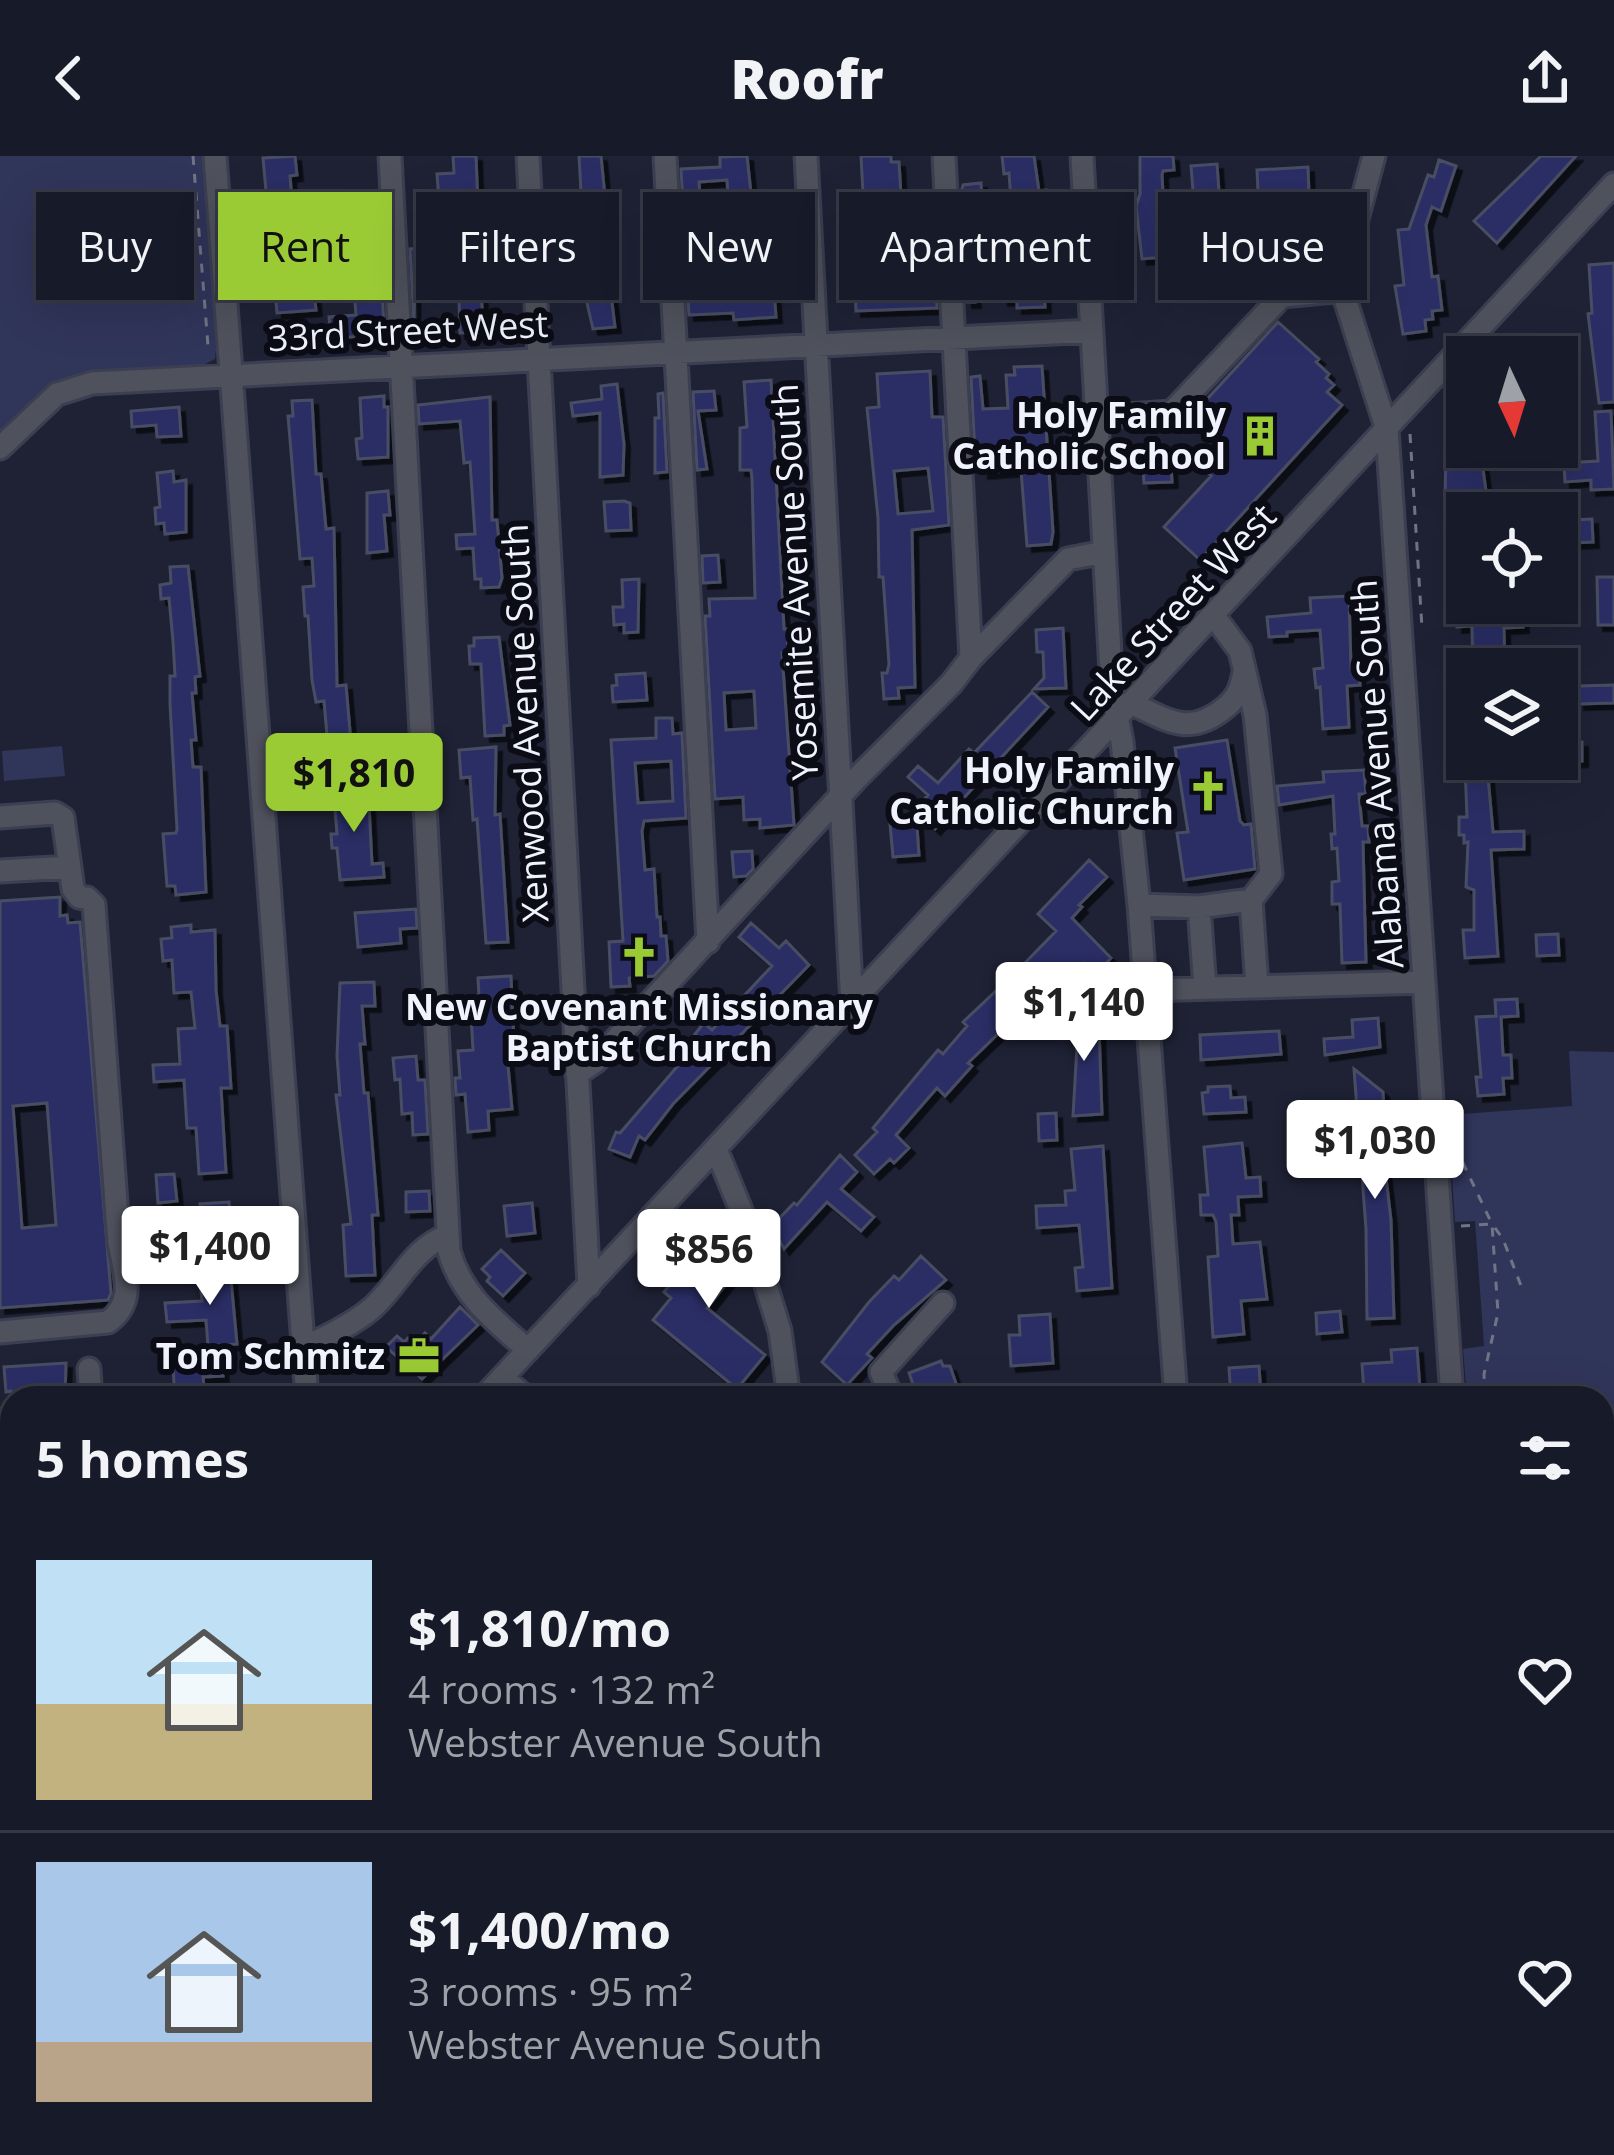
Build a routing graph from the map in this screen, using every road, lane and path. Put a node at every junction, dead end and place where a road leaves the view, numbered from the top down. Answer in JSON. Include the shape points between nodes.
{"nodes":[{"id":1,"x":193,"y":156,"type":"edge"},
{"id":2,"x":214,"y":156,"type":"edge"},
{"id":3,"x":390,"y":156,"type":"edge"},
{"id":4,"x":527,"y":156,"type":"edge"},
{"id":5,"x":665,"y":156,"type":"edge"},
{"id":6,"x":806,"y":156,"type":"edge"},
{"id":7,"x":944,"y":156,"type":"edge"},
{"id":8,"x":1082,"y":156,"type":"edge"},
{"id":9,"x":1374,"y":156,"type":"edge"},
{"id":10,"x":1614,"y":184,"type":"edge"},
{"id":11,"x":1363,"y":192,"type":"edge"},
{"id":12,"x":1278,"y":300,"type":"edge"},
{"id":13,"x":1348,"y":300,"type":"edge"},
{"id":14,"x":1091,"y":331,"type":"junction"},
{"id":15,"x":954,"y":338,"type":"junction"},
{"id":16,"x":816,"y":344,"type":"junction"},
{"id":17,"x":675,"y":350,"type":"junction"},
{"id":18,"x":538,"y":357,"type":"junction"},
{"id":19,"x":400,"y":365,"type":"junction"},
{"id":20,"x":221,"y":375,"type":"junction"},
{"id":21,"x":1096,"y":417,"type":"junction"},
{"id":22,"x":1388,"y":430,"type":"junction"},
{"id":23,"x":0,"y":448,"type":"edge"},
{"id":24,"x":1104,"y":552,"type":"junction"},
{"id":25,"x":1214,"y":616,"type":"junction"},
{"id":26,"x":970,"y":658,"type":"junction"},
{"id":27,"x":1244,"y":672,"type":"junction"},
{"id":28,"x":1125,"y":712,"type":"junction"},
{"id":29,"x":838,"y":798,"type":"junction"},
{"id":30,"x":0,"y":817,"type":"edge"},
{"id":31,"x":70,"y":867,"type":"junction"},
{"id":32,"x":0,"y":871,"type":"edge"},
{"id":33,"x":1251,"y":900,"type":"junction"},
{"id":34,"x":1139,"y":905,"type":"junction"},
{"id":35,"x":1199,"y":907,"type":"junction"},
{"id":36,"x":707,"y":941,"type":"junction"},
{"id":37,"x":1424,"y":982,"type":"junction"},
{"id":38,"x":1258,"y":986,"type":"junction"},
{"id":39,"x":1204,"y":988,"type":"junction"},
{"id":40,"x":1146,"y":990,"type":"junction"},
{"id":41,"x":851,"y":1004,"type":"junction"},
{"id":42,"x":577,"y":1073,"type":"junction"},
{"id":43,"x":1455,"y":1145,"type":"dead end"},
{"id":44,"x":716,"y":1149,"type":"junction"},
{"id":45,"x":1492,"y":1224,"type":"junction"},
{"id":46,"x":1440,"y":1227,"type":"junction"},
{"id":47,"x":447,"y":1235,"type":"junction"},
{"id":48,"x":590,"y":1286,"type":"junction"},
{"id":49,"x":1523,"y":1292,"type":"dead end"},
{"id":50,"x":943,"y":1304,"type":"dead end"},
{"id":51,"x":0,"y":1332,"type":"edge"},
{"id":52,"x":303,"y":1347,"type":"junction"},
{"id":53,"x":529,"y":1350,"type":"junction"},
{"id":54,"x":89,"y":1369,"type":"dead end"},
{"id":55,"x":503,"y":1378,"type":"junction"},
{"id":56,"x":90,"y":1386,"type":"edge"},
{"id":57,"x":306,"y":1386,"type":"edge"},
{"id":58,"x":495,"y":1386,"type":"edge"},
{"id":59,"x":513,"y":1386,"type":"edge"},
{"id":60,"x":787,"y":1386,"type":"edge"},
{"id":61,"x":887,"y":1386,"type":"edge"},
{"id":62,"x":1175,"y":1386,"type":"edge"},
{"id":63,"x":1451,"y":1386,"type":"edge"},
{"id":64,"x":1484,"y":1386,"type":"edge"}],
"edges":[{"from":1,"to":20,"type":"path"},
{"from":2,"to":20,"type":"street"},
{"from":3,"to":19,"type":"street"},
{"from":4,"to":18,"type":"street","name":"Xenwood Avenue South"},
{"from":5,"to":17,"type":"street"},
{"from":6,"to":16,"type":"street","name":"Yosemite Avenue South"},
{"from":7,"to":15,"type":"street"},
{"from":8,"to":14,"type":"street"},
{"from":9,"to":11,"type":"street","name":"Alabama Avenue South"},
{"from":10,"to":22,"type":"street","name":"Lake Street West"},
{"from":12,"to":21,"type":"street","via":[[1172,412]]},
{"from":13,"to":22,"type":"street","name":"Alabama Avenue South"},
{"from":14,"to":15,"type":"street","name":"33rd Street West"},
{"from":14,"to":21,"type":"street"},
{"from":15,"to":16,"type":"street","name":"33rd Street West"},
{"from":15,"to":26,"type":"street"},
{"from":16,"to":17,"type":"street","name":"33rd Street West"},
{"from":16,"to":29,"type":"street","name":"Yosemite Avenue South"},
{"from":17,"to":18,"type":"street","name":"33rd Street West"},
{"from":17,"to":36,"type":"street"},
{"from":18,"to":19,"type":"street","name":"33rd Street West"},
{"from":18,"to":42,"type":"street","name":"Xenwood Avenue South"},
{"from":19,"to":20,"type":"street","name":"33rd Street West"},
{"from":19,"to":47,"type":"street"},
{"from":20,"to":23,"type":"street","name":"33rd Street West","via":[[92,382],[57,394]]},
{"from":20,"to":52,"type":"street"},
{"from":21,"to":24,"type":"street"},
{"from":22,"to":25,"type":"street","name":"Lake Street West"},
{"from":22,"to":37,"type":"street","name":"Alabama Avenue South"},
{"from":24,"to":26,"type":"street","via":[[1068,559]]},
{"from":24,"to":28,"type":"street","via":[[1112,689]]},
{"from":25,"to":27,"type":"street","via":[[1240,651]]},
{"from":25,"to":28,"type":"street","name":"Lake Street West"},
{"from":26,"to":29,"type":"street"},
{"from":27,"to":28,"type":"street","via":[[1233,701],[1210,720],[1191,725]]},
{"from":27,"to":33,"type":"street","via":[[1270,874]]},
{"from":28,"to":34,"type":"street"},
{"from":28,"to":41,"type":"street","name":"Lake Street West"},
{"from":29,"to":36,"type":"street"},
{"from":29,"to":41,"type":"street","name":"Yosemite Avenue South"},
{"from":30,"to":31,"type":"street","via":[[63,818]]},
{"from":31,"to":32,"type":"street"},
{"from":31,"to":51,"type":"street","via":[[74,889],[95,910],[128,1294],[108,1322]]},
{"from":33,"to":35,"type":"street"},
{"from":33,"to":38,"type":"street"},
{"from":34,"to":35,"type":"street"},
{"from":34,"to":40,"type":"street"},
{"from":35,"to":39,"type":"street"},
{"from":36,"to":42,"type":"street"},
{"from":37,"to":38,"type":"street"},
{"from":37,"to":46,"type":"street","name":"Alabama Avenue South"},
{"from":38,"to":39,"type":"street"},
{"from":39,"to":40,"type":"street"},
{"from":40,"to":62,"type":"street"},
{"from":41,"to":44,"type":"street","name":"Lake Street West"},
{"from":42,"to":48,"type":"street","name":"Xenwood Avenue South"},
{"from":43,"to":45,"type":"path"},
{"from":44,"to":48,"type":"street","name":"Lake Street West"},
{"from":44,"to":60,"type":"street","via":[[780,1331]]},
{"from":45,"to":46,"type":"path"},
{"from":45,"to":49,"type":"path"},
{"from":45,"to":64,"type":"path","via":[[1498,1313]]},
{"from":46,"to":63,"type":"street","name":"Alabama Avenue South"},
{"from":47,"to":52,"type":"street","via":[[430,1241],[372,1308]]},
{"from":47,"to":53,"type":"street","via":[[469,1295]]},
{"from":48,"to":53,"type":"street","name":"Lake Street West"},
{"from":50,"to":61,"type":"street","via":[[881,1372]]},
{"from":52,"to":57,"type":"street"},
{"from":53,"to":55,"type":"street","name":"Lake Street West"},
{"from":54,"to":56,"type":"street"},
{"from":55,"to":58,"type":"street","name":"Lake Street West"},
{"from":55,"to":59,"type":"street"}]}
